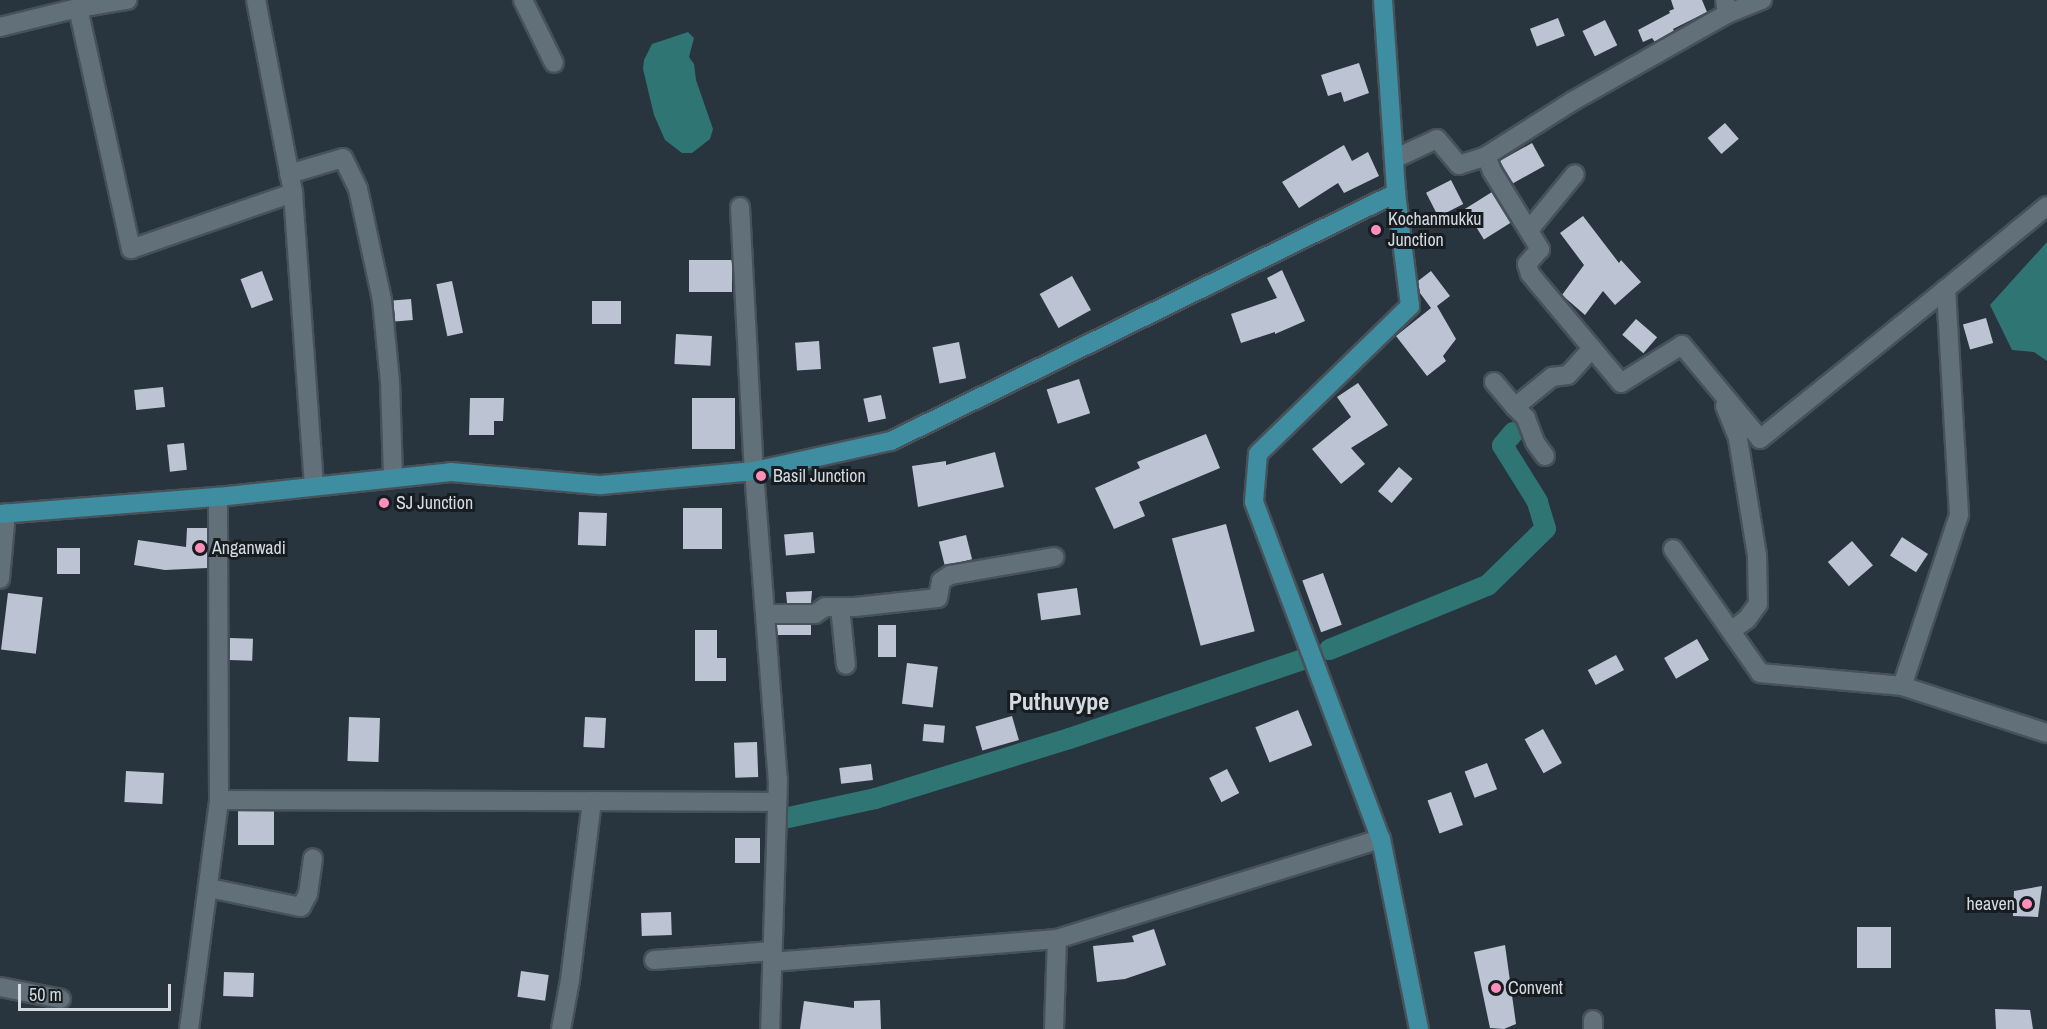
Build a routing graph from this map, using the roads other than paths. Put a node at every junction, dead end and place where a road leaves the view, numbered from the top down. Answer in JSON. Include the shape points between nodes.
{"nodes":[{"id":1,"x":127,"y":0,"type":"edge"},
{"id":2,"x":256,"y":0,"type":"edge"},
{"id":3,"x":522,"y":0,"type":"edge"},
{"id":4,"x":1383,"y":0,"type":"edge"},
{"id":5,"x":1762,"y":0,"type":"edge"},
{"id":6,"x":1726,"y":7,"type":"edge"},
{"id":7,"x":78,"y":8,"type":"junction"},
{"id":8,"x":0,"y":27,"type":"edge"},
{"id":9,"x":554,"y":63,"type":"dead end"},
{"id":10,"x":1486,"y":156,"type":"junction"},
{"id":11,"x":1394,"y":159,"type":"junction"},
{"id":12,"x":288,"y":174,"type":"junction"},
{"id":13,"x":1575,"y":174,"type":"dead end"},
{"id":14,"x":293,"y":193,"type":"junction"},
{"id":15,"x":1396,"y":193,"type":"junction"},
{"id":16,"x":2047,"y":206,"type":"edge"},
{"id":17,"x":740,"y":207,"type":"dead end"},
{"id":18,"x":1529,"y":230,"type":"junction"},
{"id":19,"x":1946,"y":289,"type":"junction"},
{"id":20,"x":1592,"y":348,"type":"junction"},
{"id":21,"x":1494,"y":382,"type":"dead end"},
{"id":22,"x":1719,"y":390,"type":"junction"},
{"id":23,"x":1515,"y":407,"type":"junction"},
{"id":24,"x":1543,"y":452,"type":"dead end"},
{"id":25,"x":754,"y":471,"type":"junction"},
{"id":26,"x":393,"y":478,"type":"junction"},
{"id":27,"x":314,"y":485,"type":"junction"},
{"id":28,"x":218,"y":497,"type":"junction"},
{"id":29,"x":3,"y":513,"type":"edge"},
{"id":30,"x":1673,"y":549,"type":"dead end"},
{"id":31,"x":1054,"y":556,"type":"dead end"},
{"id":32,"x":0,"y":579,"type":"edge"},
{"id":33,"x":840,"y":607,"type":"junction"},
{"id":34,"x":766,"y":614,"type":"junction"},
{"id":35,"x":1731,"y":631,"type":"junction"},
{"id":36,"x":846,"y":665,"type":"dead end"},
{"id":37,"x":1902,"y":686,"type":"junction"},
{"id":38,"x":2047,"y":733,"type":"edge"},
{"id":39,"x":219,"y":800,"type":"junction"},
{"id":40,"x":592,"y":801,"type":"junction"},
{"id":41,"x":777,"y":801,"type":"junction"},
{"id":42,"x":1381,"y":839,"type":"junction"},
{"id":43,"x":313,"y":858,"type":"dead end"},
{"id":44,"x":209,"y":888,"type":"junction"},
{"id":45,"x":1057,"y":939,"type":"junction"},
{"id":46,"x":772,"y":957,"type":"junction"},
{"id":47,"x":654,"y":960,"type":"dead end"},
{"id":48,"x":0,"y":987,"type":"edge"},
{"id":49,"x":61,"y":999,"type":"dead end"},
{"id":50,"x":189,"y":1029,"type":"edge"},
{"id":51,"x":561,"y":1029,"type":"edge"},
{"id":52,"x":771,"y":1029,"type":"edge"},
{"id":53,"x":1054,"y":1029,"type":"edge"},
{"id":54,"x":1419,"y":1029,"type":"edge"}],
"edges":[{"from":1,"to":7,"type":"street"},
{"from":2,"to":12,"type":"street"},
{"from":3,"to":9,"type":"street"},
{"from":4,"to":11,"type":"main road"},
{"from":5,"to":6,"type":"street"},
{"from":6,"to":10,"type":"street"},
{"from":7,"to":8,"type":"street"},
{"from":7,"to":14,"type":"street","via":[[131,249]]},
{"from":10,"to":11,"type":"street","via":[[1459,165],[1437,139]]},
{"from":10,"to":18,"type":"street"},
{"from":11,"to":15,"type":"main road"},
{"from":12,"to":14,"type":"street"},
{"from":12,"to":26,"type":"street","via":[[343,158],[358,189],[382,300]]},
{"from":13,"to":18,"type":"street"},
{"from":14,"to":27,"type":"street"},
{"from":15,"to":25,"type":"main road","via":[[891,441]]},
{"from":15,"to":42,"type":"main road","via":[[1410,306],[1258,454],[1254,502]]},
{"from":16,"to":19,"type":"street"},
{"from":17,"to":25,"type":"street"},
{"from":18,"to":20,"type":"street","via":[[1540,249],[1527,264],[1530,274]]},
{"from":19,"to":22,"type":"street","via":[[1760,439]]},
{"from":19,"to":37,"type":"street","via":[[1959,515]]},
{"from":20,"to":22,"type":"street","via":[[1621,382],[1682,345]]},
{"from":20,"to":23,"type":"street","via":[[1568,375],[1552,377]]},
{"from":21,"to":23,"type":"street"},
{"from":22,"to":35,"type":"street","via":[[1738,438],[1757,555],[1758,604]]},
{"from":23,"to":24,"type":"street","via":[[1526,418]]},
{"from":25,"to":26,"type":"main road","via":[[601,485],[451,472]]},
{"from":25,"to":34,"type":"street"},
{"from":26,"to":27,"type":"main road"},
{"from":27,"to":28,"type":"main road"},
{"from":28,"to":29,"type":"main road"},
{"from":28,"to":39,"type":"street"},
{"from":29,"to":32,"type":"street"},
{"from":30,"to":35,"type":"street"},
{"from":31,"to":33,"type":"street","via":[[950,575],[941,580],[938,598]]},
{"from":33,"to":34,"type":"street","via":[[825,607],[815,614]]},
{"from":33,"to":36,"type":"street"},
{"from":34,"to":41,"type":"street"},
{"from":35,"to":37,"type":"street","via":[[1760,673]]},
{"from":37,"to":38,"type":"street"},
{"from":39,"to":40,"type":"street"},
{"from":39,"to":44,"type":"street"},
{"from":40,"to":41,"type":"street"},
{"from":40,"to":51,"type":"street"},
{"from":41,"to":46,"type":"street"},
{"from":42,"to":45,"type":"street"},
{"from":42,"to":54,"type":"main road"},
{"from":43,"to":44,"type":"street","via":[[308,894],[301,907]]},
{"from":44,"to":50,"type":"street"},
{"from":45,"to":46,"type":"street"},
{"from":45,"to":53,"type":"street"},
{"from":46,"to":47,"type":"street"},
{"from":46,"to":52,"type":"street"},
{"from":48,"to":49,"type":"street"}]}
